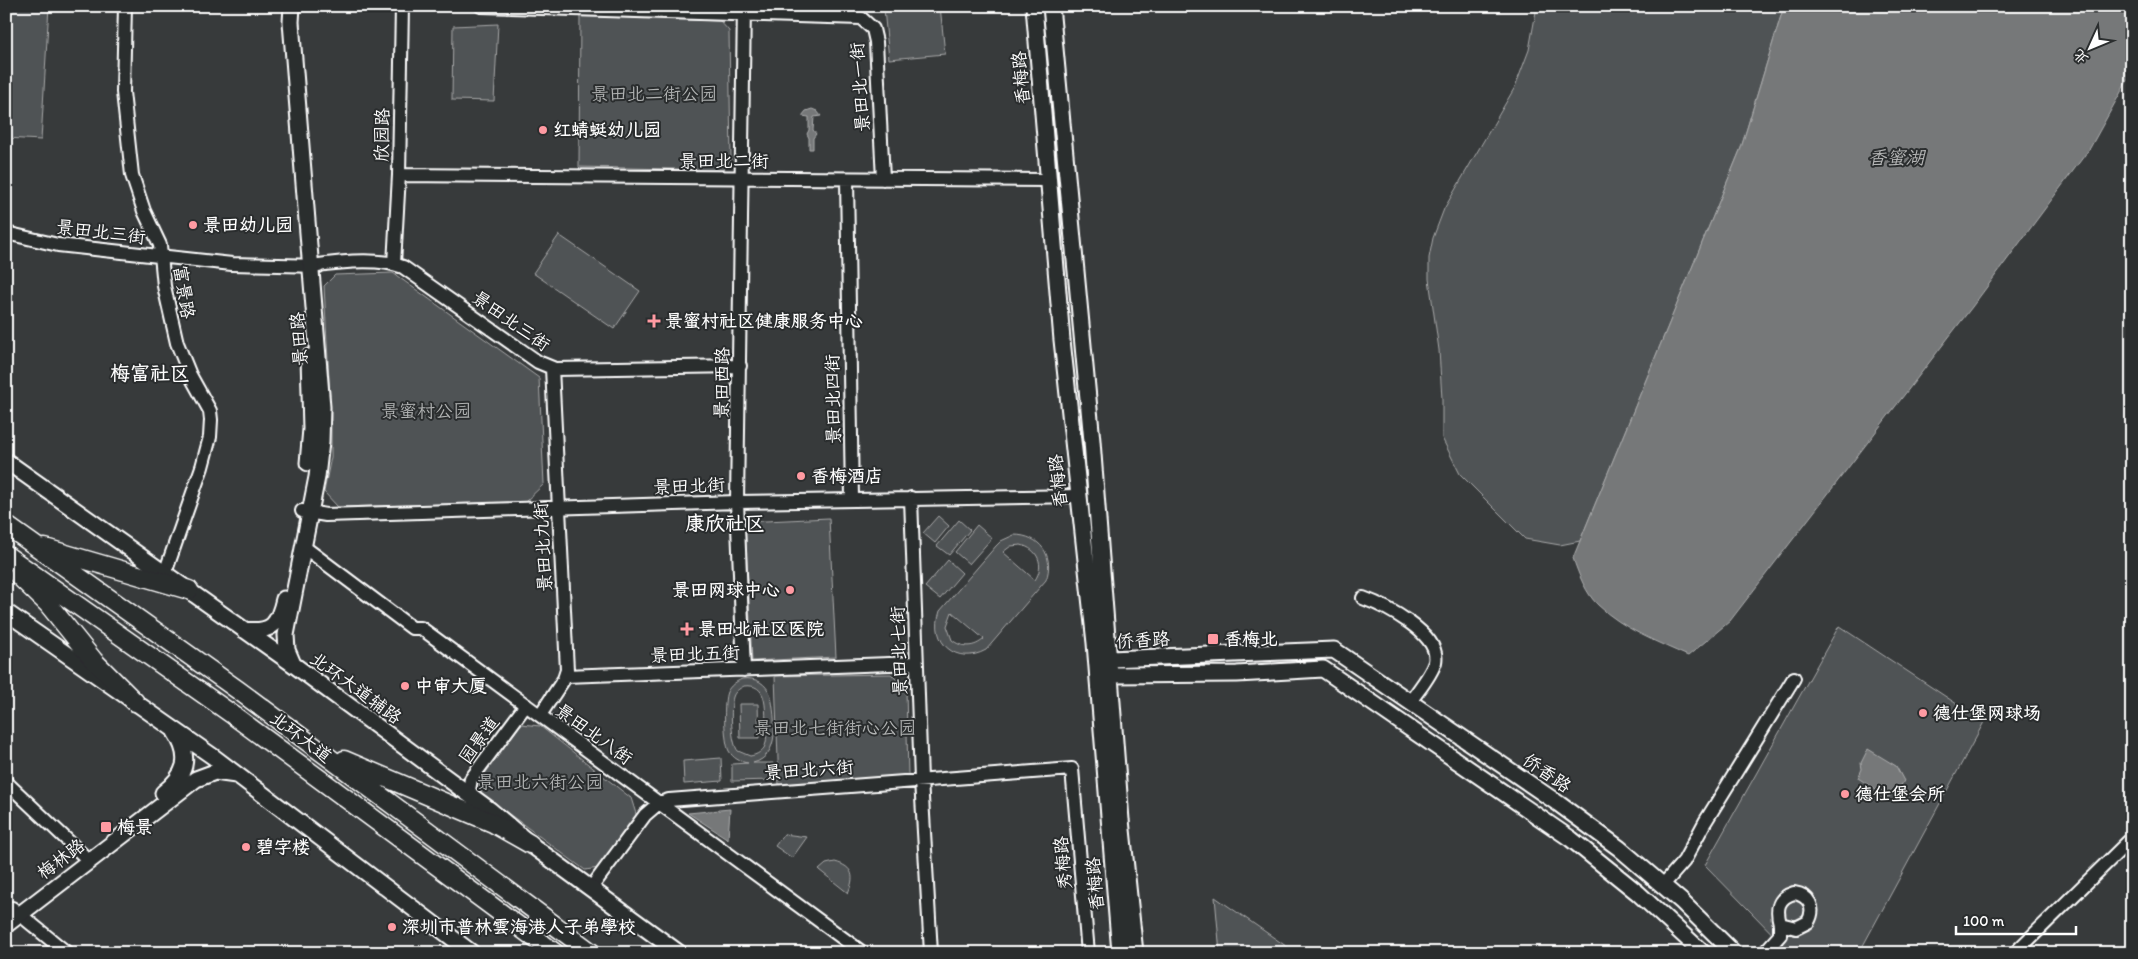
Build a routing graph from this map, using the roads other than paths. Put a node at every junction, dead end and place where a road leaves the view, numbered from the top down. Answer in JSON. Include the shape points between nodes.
{"nodes":[{"id":1,"x":125,"y":6,"type":"edge"},
{"id":2,"x":283,"y":6,"type":"edge"},
{"id":3,"x":292,"y":6,"type":"edge"},
{"id":4,"x":402,"y":6,"type":"edge"},
{"id":5,"x":481,"y":6,"type":"edge"},
{"id":6,"x":1034,"y":6,"type":"edge"},
{"id":7,"x":1051,"y":6,"type":"edge"},
{"id":8,"x":743,"y":10,"type":"edge"},
{"id":9,"x":398,"y":175,"type":"junction"},
{"id":10,"x":743,"y":178,"type":"junction"},
{"id":11,"x":844,"y":179,"type":"junction"},
{"id":12,"x":883,"y":179,"type":"junction"},
{"id":13,"x":1048,"y":180,"type":"junction"},
{"id":14,"x":6,"y":233,"type":"edge"},
{"id":15,"x":161,"y":256,"type":"junction"},
{"id":16,"x":394,"y":264,"type":"junction"},
{"id":17,"x":307,"y":266,"type":"junction"},
{"id":18,"x":1082,"y":334,"type":"junction"},
{"id":19,"x":1062,"y":340,"type":"junction"},
{"id":20,"x":740,"y":366,"type":"junction"},
{"id":21,"x":552,"y":368,"type":"junction"},
{"id":22,"x":6,"y":461,"type":"edge"},
{"id":23,"x":1078,"y":496,"type":"junction"},
{"id":24,"x":1096,"y":497,"type":"junction"},
{"id":25,"x":911,"y":498,"type":"junction"},
{"id":26,"x":849,"y":499,"type":"junction"},
{"id":27,"x":737,"y":502,"type":"junction"},
{"id":28,"x":558,"y":508,"type":"junction"},
{"id":29,"x":306,"y":512,"type":"junction"},
{"id":30,"x":1098,"y":518,"type":"junction"},
{"id":31,"x":6,"y":525,"type":"edge"},
{"id":32,"x":32,"y":544,"type":"junction"},
{"id":33,"x":304,"y":547,"type":"junction"},
{"id":34,"x":6,"y":556,"type":"edge"},
{"id":35,"x":6,"y":565,"type":"edge"},
{"id":36,"x":165,"y":573,"type":"junction"},
{"id":37,"x":189,"y":590,"type":"junction"},
{"id":38,"x":1363,"y":598,"type":"dead end"},
{"id":39,"x":6,"y":612,"type":"edge"},
{"id":40,"x":244,"y":630,"type":"junction"},
{"id":41,"x":916,"y":663,"type":"junction"},
{"id":42,"x":1103,"y":663,"type":"junction"},
{"id":43,"x":294,"y":665,"type":"junction"},
{"id":44,"x":744,"y":670,"type":"junction"},
{"id":45,"x":1111,"y":675,"type":"junction"},
{"id":46,"x":565,"y":676,"type":"junction"},
{"id":47,"x":1794,"y":678,"type":"dead end"},
{"id":48,"x":136,"y":702,"type":"junction"},
{"id":49,"x":1410,"y":702,"type":"junction"},
{"id":50,"x":526,"y":705,"type":"junction"},
{"id":51,"x":540,"y":715,"type":"junction"},
{"id":52,"x":169,"y":725,"type":"junction"},
{"id":53,"x":317,"y":748,"type":"junction"},
{"id":54,"x":1072,"y":769,"type":"joint"},
{"id":55,"x":242,"y":778,"type":"junction"},
{"id":56,"x":921,"y":780,"type":"junction"},
{"id":57,"x":6,"y":782,"type":"edge"},
{"id":58,"x":474,"y":798,"type":"junction"},
{"id":59,"x":659,"y":802,"type":"junction"},
{"id":60,"x":2132,"y":838,"type":"edge"},
{"id":61,"x":530,"y":844,"type":"junction"},
{"id":62,"x":83,"y":855,"type":"junction"},
{"id":63,"x":1663,"y":885,"type":"junction"},
{"id":64,"x":591,"y":888,"type":"junction"},
{"id":65,"x":12,"y":915,"type":"edge"},
{"id":66,"x":1780,"y":924,"type":"dead end"},
{"id":67,"x":61,"y":953,"type":"edge"},
{"id":68,"x":68,"y":953,"type":"edge"},
{"id":69,"x":472,"y":953,"type":"edge"},
{"id":70,"x":555,"y":953,"type":"edge"},
{"id":71,"x":592,"y":953,"type":"edge"},
{"id":72,"x":679,"y":953,"type":"edge"},
{"id":73,"x":863,"y":953,"type":"edge"},
{"id":74,"x":931,"y":953,"type":"edge"},
{"id":75,"x":1088,"y":953,"type":"edge"},
{"id":76,"x":1120,"y":953,"type":"edge"},
{"id":77,"x":1135,"y":953,"type":"edge"},
{"id":78,"x":1703,"y":953,"type":"edge"},
{"id":79,"x":1734,"y":953,"type":"edge"},
{"id":80,"x":1764,"y":953,"type":"edge"},
{"id":81,"x":2015,"y":953,"type":"edge"}],
"edges":[{"from":1,"to":15,"type":"street","name":"富景路","via":[[123,92],[132,175]]},
{"from":2,"to":17,"type":"main road","name":"景田路","via":[[283,34]]},
{"from":3,"to":17,"type":"main road","name":"景田路"},
{"from":4,"to":9,"type":"street","name":"欣园路"},
{"from":5,"to":8,"type":"street","name":"景田北一街"},
{"from":6,"to":13,"type":"main road","name":"香梅路"},
{"from":7,"to":18,"type":"main road","name":"香梅路"},
{"from":8,"to":10,"type":"street","name":"景田西路"},
{"from":8,"to":12,"type":"street","name":"景田北一街","via":[[861,18],[871,26],[876,42]]},
{"from":9,"to":10,"type":"street","name":"景田北二街"},
{"from":9,"to":16,"type":"street","name":"欣园路"},
{"from":10,"to":11,"type":"street","name":"景田北二街"},
{"from":10,"to":20,"type":"street","name":"景田西路"},
{"from":11,"to":12,"type":"street","name":"景田北二街"},
{"from":11,"to":26,"type":"street","name":"景田北四街"},
{"from":12,"to":13,"type":"street","name":"景田北二街"},
{"from":13,"to":19,"type":"main road","name":"香梅路"},
{"from":14,"to":15,"type":"street","name":"景田北三街","via":[[58,245]]},
{"from":15,"to":17,"type":"street","name":"景田北三街","via":[[232,264]]},
{"from":15,"to":36,"type":"street","name":"富景路","via":[[177,343],[211,420],[202,467]]},
{"from":16,"to":17,"type":"street","name":"景田北三街"},
{"from":16,"to":21,"type":"street","name":"景田北三街","via":[[412,272],[538,362]]},
{"from":17,"to":29,"type":"main road","name":"景田路","via":[[311,429]]},
{"from":18,"to":19,"type":"main road","via":[[1075,346],[1068,346]]},
{"from":18,"to":24,"type":"main road","name":"香梅路"},
{"from":19,"to":23,"type":"main road","name":"香梅路"},
{"from":20,"to":21,"type":"street","name":"景田北三街","via":[[564,371]]},
{"from":20,"to":27,"type":"street","name":"景田西路"},
{"from":21,"to":28,"type":"street","name":"景田北九街"},
{"from":22,"to":36,"type":"main road","name":"北环大道辅路"},
{"from":23,"to":24,"type":"main road"},
{"from":23,"to":25,"type":"street","name":"景田北街"},
{"from":23,"to":30,"type":"main road"},
{"from":23,"to":42,"type":"main road","name":"香梅路"},
{"from":24,"to":30,"type":"main road","name":"香梅路"},
{"from":25,"to":26,"type":"street","name":"景田北街"},
{"from":25,"to":41,"type":"street","name":"景田北七街"},
{"from":26,"to":27,"type":"street","name":"景田北街"},
{"from":27,"to":28,"type":"street","name":"景田北街"},
{"from":27,"to":44,"type":"street","name":"景田西路"},
{"from":28,"to":29,"type":"street","name":"景田北街","via":[[332,515]]},
{"from":28,"to":46,"type":"street","name":"景田北九街"},
{"from":29,"to":33,"type":"main road","name":"景田路"},
{"from":29,"to":40,"type":"main road","name":"景田路","via":[[279,617],[268,629]]},
{"from":30,"to":42,"type":"main road","name":"香梅路"},
{"from":31,"to":32,"type":"highway","name":"北环大道"},
{"from":32,"to":37,"type":"highway"},
{"from":32,"to":53,"type":"highway","name":"北环大道"},
{"from":33,"to":43,"type":"main road","name":"景田路","via":[[286,639]]},
{"from":33,"to":50,"type":"street","name":"景田北八街","via":[[412,628],[421,628]]},
{"from":34,"to":70,"type":"highway","name":"北环大道","via":[[232,715]]},
{"from":35,"to":48,"type":"highway","via":[[48,604],[94,661]]},
{"from":36,"to":37,"type":"main road","name":"北环大道辅路"},
{"from":37,"to":40,"type":"main road","name":"北环大道辅路"},
{"from":38,"to":49,"type":"street","via":[[1389,610],[1422,633],[1433,647],[1432,670]]},
{"from":39,"to":48,"type":"main road"},
{"from":40,"to":43,"type":"main road","name":"北环大道辅路"},
{"from":41,"to":44,"type":"street","name":"景田北五街"},
{"from":41,"to":56,"type":"street","name":"景田北七街"},
{"from":42,"to":45,"type":"main road","name":"侨香路"},
{"from":42,"to":49,"type":"main road","name":"侨香路","via":[[1334,650]]},
{"from":42,"to":76,"type":"main road","name":"香梅路"},
{"from":43,"to":58,"type":"main road","name":"北环大道辅路"},
{"from":44,"to":46,"type":"street","name":"景田北五街"},
{"from":45,"to":77,"type":"main road","name":"香梅路","via":[[1121,820]]},
{"from":45,"to":78,"type":"main road","name":"侨香路","via":[[1237,674],[1322,669],[1586,850]]},
{"from":46,"to":51,"type":"street","name":"景田北九街"},
{"from":47,"to":63,"type":"street","via":[[1684,861]]},
{"from":48,"to":52,"type":"main road"},
{"from":49,"to":63,"type":"main road","name":"侨香路","via":[[1559,804]]},
{"from":50,"to":51,"type":"street","name":"景田北八街"},
{"from":50,"to":58,"type":"street","name":"园景道","via":[[471,779],[470,790]]},
{"from":51,"to":59,"type":"street","name":"景田北八街"},
{"from":52,"to":55,"type":"main road"},
{"from":52,"to":62,"type":"main road","name":"梅林路","via":[[185,751],[179,778]]},
{"from":53,"to":61,"type":"highway","via":[[493,823]]},
{"from":53,"to":71,"type":"highway","name":"北环大道"},
{"from":54,"to":56,"type":"street","name":"景田北六街"},
{"from":54,"to":75,"type":"street","name":"秀梅路"},
{"from":55,"to":65,"type":"main road","name":"梅林路","via":[[215,772],[196,779]]},
{"from":55,"to":69,"type":"main road"},
{"from":56,"to":59,"type":"street","name":"景田北六街","via":[[680,797]]},
{"from":56,"to":74,"type":"street","name":"景田北七街"},
{"from":57,"to":62,"type":"street"},
{"from":58,"to":61,"type":"main road","name":"北环大道辅路"},
{"from":59,"to":64,"type":"street","via":[[642,818]]},
{"from":59,"to":73,"type":"street","name":"景田北八街"},
{"from":60,"to":81,"type":"street"},
{"from":61,"to":64,"type":"main road","name":"北环大道辅路"},
{"from":62,"to":65,"type":"main road","name":"梅林路"},
{"from":63,"to":79,"type":"main road","name":"侨香路"},
{"from":64,"to":72,"type":"main road","name":"北环大道辅路"},
{"from":65,"to":67,"type":"street"},
{"from":65,"to":68,"type":"street"},
{"from":66,"to":80,"type":"street","via":[[1780,935]]}]}
